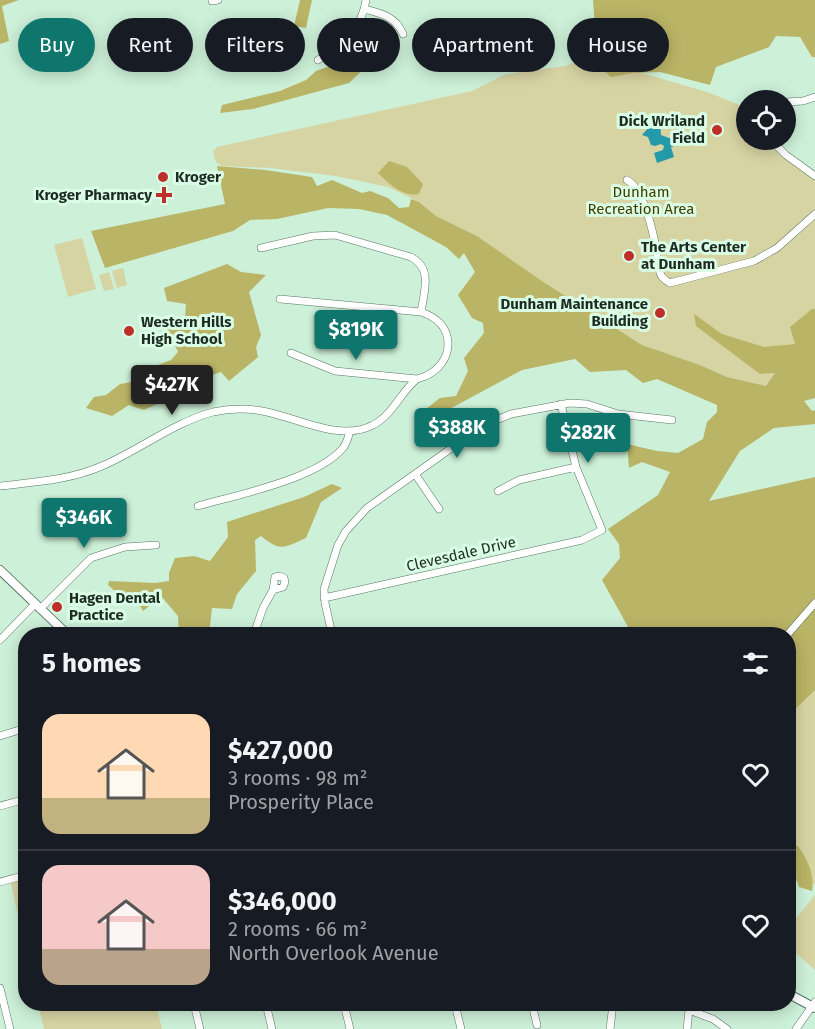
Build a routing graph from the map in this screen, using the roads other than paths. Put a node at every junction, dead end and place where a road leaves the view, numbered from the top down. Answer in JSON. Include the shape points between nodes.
{"nodes":[{"id":1,"x":366,"y":0,"type":"edge"},
{"id":2,"x":364,"y":9,"type":"junction"},
{"id":3,"x":361,"y":18,"type":"edge"},
{"id":4,"x":403,"y":34,"type":"dead end"},
{"id":5,"x":815,"y":97,"type":"edge"},
{"id":6,"x":796,"y":102,"type":"edge"},
{"id":7,"x":781,"y":150,"type":"edge"},
{"id":8,"x":815,"y":176,"type":"edge"},
{"id":9,"x":627,"y":180,"type":"dead end"},
{"id":10,"x":815,"y":214,"type":"edge"},
{"id":11,"x":261,"y":248,"type":"dead end"},
{"id":12,"x":280,"y":299,"type":"dead end"},
{"id":13,"x":421,"y":312,"type":"junction"},
{"id":14,"x":291,"y":353,"type":"dead end"},
{"id":15,"x":417,"y":379,"type":"junction"},
{"id":16,"x":561,"y":404,"type":"junction"},
{"id":17,"x":672,"y":420,"type":"dead end"},
{"id":18,"x":350,"y":431,"type":"junction"},
{"id":19,"x":576,"y":467,"type":"junction"},
{"id":20,"x":415,"y":474,"type":"junction"},
{"id":21,"x":0,"y":486,"type":"edge"},
{"id":22,"x":498,"y":490,"type":"dead end"},
{"id":23,"x":198,"y":506,"type":"dead end"},
{"id":24,"x":439,"y":509,"type":"dead end"},
{"id":25,"x":156,"y":545,"type":"dead end"},
{"id":26,"x":0,"y":570,"type":"edge"},
{"id":27,"x":273,"y":590,"type":"dead end"},
{"id":28,"x":324,"y":598,"type":"junction"},
{"id":29,"x":815,"y":603,"type":"edge"},
{"id":30,"x":38,"y":607,"type":"junction"},
{"id":31,"x":59,"y":627,"type":"edge"},
{"id":32,"x":256,"y":627,"type":"edge"},
{"id":33,"x":330,"y":627,"type":"edge"},
{"id":34,"x":794,"y":627,"type":"edge"},
{"id":35,"x":0,"y":640,"type":"edge"},
{"id":36,"x":18,"y":730,"type":"edge"},
{"id":37,"x":0,"y":736,"type":"edge"},
{"id":38,"x":18,"y":801,"type":"edge"},
{"id":39,"x":0,"y":806,"type":"edge"},
{"id":40,"x":18,"y":876,"type":"edge"},
{"id":41,"x":0,"y":882,"type":"edge"},
{"id":42,"x":0,"y":988,"type":"edge"},
{"id":43,"x":796,"y":997,"type":"edge"},
{"id":44,"x":814,"y":1005,"type":"edge"},
{"id":45,"x":196,"y":1011,"type":"edge"},
{"id":46,"x":268,"y":1011,"type":"edge"},
{"id":47,"x":346,"y":1011,"type":"edge"},
{"id":48,"x":457,"y":1011,"type":"edge"},
{"id":49,"x":534,"y":1011,"type":"edge"},
{"id":50,"x":612,"y":1011,"type":"edge"},
{"id":51,"x":689,"y":1011,"type":"edge"},
{"id":52,"x":692,"y":1011,"type":"edge"},
{"id":53,"x":537,"y":1025,"type":"dead end"},
{"id":54,"x":10,"y":1029,"type":"edge"},
{"id":55,"x":200,"y":1029,"type":"edge"},
{"id":56,"x":272,"y":1029,"type":"edge"},
{"id":57,"x":350,"y":1029,"type":"edge"},
{"id":58,"x":461,"y":1029,"type":"edge"},
{"id":59,"x":610,"y":1029,"type":"edge"},
{"id":60,"x":687,"y":1029,"type":"edge"},
{"id":61,"x":727,"y":1029,"type":"edge"},
{"id":62,"x":796,"y":1029,"type":"edge"}],
"edges":[{"from":1,"to":2,"type":"street"},
{"from":2,"to":3,"type":"street"},
{"from":2,"to":4,"type":"street","via":[[393,19]]},
{"from":5,"to":6,"type":"street"},
{"from":7,"to":8,"type":"street"},
{"from":9,"to":10,"type":"street","via":[[639,193],[649,218],[659,269],[669,283],[754,261],[777,248]]},
{"from":11,"to":13,"type":"street","via":[[312,236],[335,236],[411,257],[426,273]]},
{"from":12,"to":13,"type":"street"},
{"from":13,"to":15,"type":"street","via":[[442,325],[448,346],[440,366]]},
{"from":14,"to":15,"type":"street","via":[[335,371]]},
{"from":15,"to":18,"type":"street","via":[[376,424]]},
{"from":16,"to":17,"type":"street","via":[[579,403],[618,414]]},
{"from":16,"to":19,"type":"street"},
{"from":16,"to":20,"type":"street","via":[[493,420]]},
{"from":18,"to":21,"type":"street","via":[[315,426],[265,411],[227,410],[193,419],[86,472]]},
{"from":18,"to":23,"type":"street","via":[[340,451],[306,474]]},
{"from":19,"to":22,"type":"street","via":[[519,480]]},
{"from":19,"to":28,"type":"street","name":"Clevesdale Drive","via":[[602,530],[582,540]]},
{"from":20,"to":24,"type":"street"},
{"from":20,"to":28,"type":"street","via":[[351,523],[338,545],[325,582]]},
{"from":25,"to":30,"type":"street","via":[[125,547],[91,558]]},
{"from":26,"to":30,"type":"main road"},
{"from":27,"to":32,"type":"street"},
{"from":28,"to":33,"type":"street"},
{"from":29,"to":34,"type":"street"},
{"from":30,"to":31,"type":"main road"},
{"from":30,"to":35,"type":"street"},
{"from":36,"to":37,"type":"street"},
{"from":38,"to":39,"type":"street"},
{"from":40,"to":41,"type":"street"},
{"from":42,"to":54,"type":"street"},
{"from":43,"to":44,"type":"main road"},
{"from":44,"to":62,"type":"street"},
{"from":45,"to":55,"type":"street"},
{"from":46,"to":56,"type":"street"},
{"from":47,"to":57,"type":"street"},
{"from":48,"to":58,"type":"street"},
{"from":49,"to":53,"type":"street"},
{"from":50,"to":59,"type":"street"},
{"from":51,"to":60,"type":"street"},
{"from":52,"to":61,"type":"street"}]}
